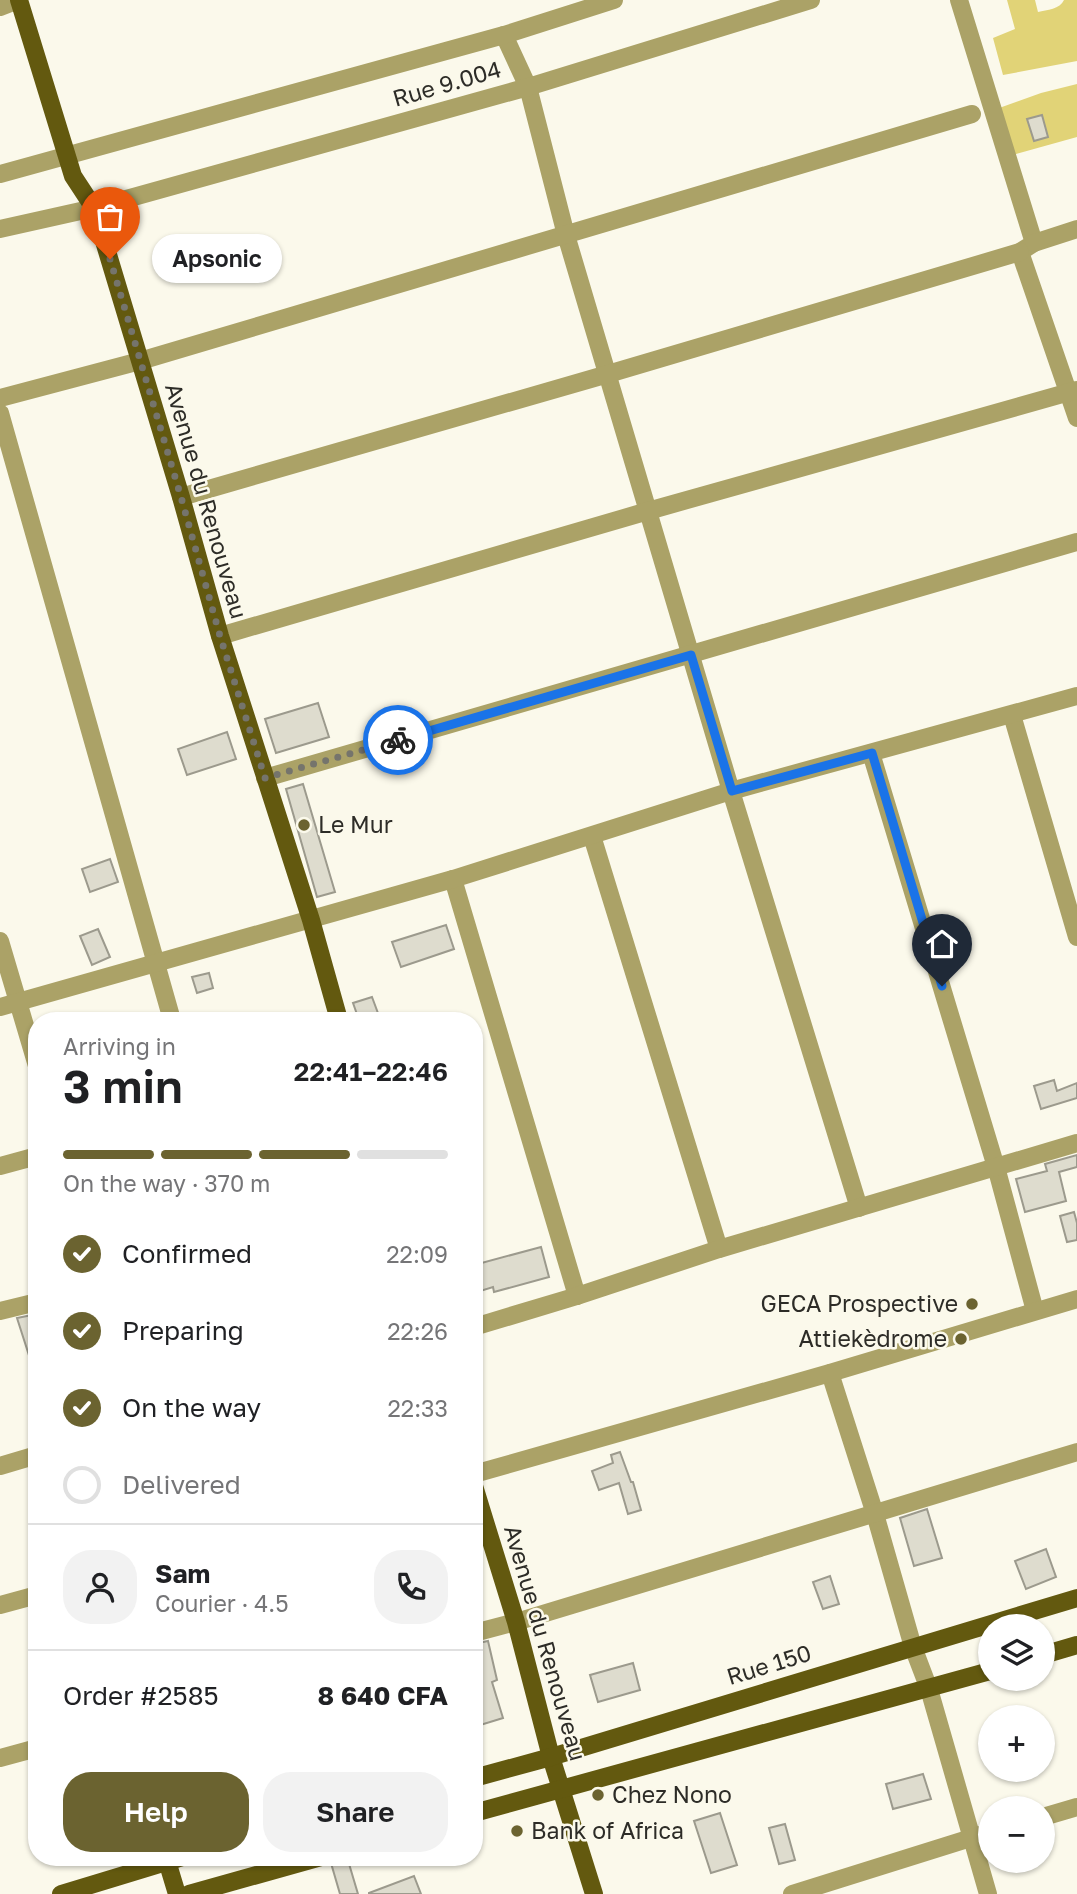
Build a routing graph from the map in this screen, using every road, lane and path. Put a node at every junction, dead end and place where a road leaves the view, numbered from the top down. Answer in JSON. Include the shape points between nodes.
{"nodes":[{"id":1,"x":18,"y":0,"type":"edge"},
{"id":2,"x":614,"y":0,"type":"edge"},
{"id":3,"x":811,"y":0,"type":"edge"},
{"id":4,"x":959,"y":0,"type":"edge"},
{"id":5,"x":0,"y":7,"type":"edge"},
{"id":6,"x":505,"y":35,"type":"junction"},
{"id":7,"x":527,"y":87,"type":"junction"},
{"id":8,"x":972,"y":114,"type":"dead end"},
{"id":9,"x":67,"y":155,"type":"junction"},
{"id":10,"x":0,"y":174,"type":"edge"},
{"id":11,"x":94,"y":208,"type":"junction"},
{"id":12,"x":0,"y":229,"type":"edge"},
{"id":13,"x":1077,"y":229,"type":"edge"},
{"id":14,"x":566,"y":235,"type":"junction"},
{"id":15,"x":1027,"y":248,"type":"junction"},
{"id":16,"x":140,"y":361,"type":"junction"},
{"id":17,"x":608,"y":374,"type":"junction"},
{"id":18,"x":1073,"y":392,"type":"edge"},
{"id":19,"x":0,"y":398,"type":"edge"},
{"id":20,"x":0,"y":413,"type":"edge"},
{"id":21,"x":1077,"y":418,"type":"edge"},
{"id":22,"x":181,"y":497,"type":"junction"},
{"id":23,"x":648,"y":511,"type":"junction"},
{"id":24,"x":1077,"y":541,"type":"edge"},
{"id":25,"x":220,"y":636,"type":"junction"},
{"id":26,"x":691,"y":655,"type":"junction"},
{"id":27,"x":1077,"y":696,"type":"edge"},
{"id":28,"x":1012,"y":715,"type":"junction"},
{"id":29,"x":872,"y":753,"type":"junction"},
{"id":30,"x":265,"y":778,"type":"junction"},
{"id":31,"x":732,"y":791,"type":"junction"},
{"id":32,"x":592,"y":836,"type":"junction"},
{"id":33,"x":453,"y":879,"type":"junction"},
{"id":34,"x":311,"y":920,"type":"junction"},
{"id":35,"x":1077,"y":937,"type":"edge"},
{"id":36,"x":0,"y":941,"type":"edge"},
{"id":37,"x":155,"y":963,"type":"junction"},
{"id":38,"x":19,"y":1002,"type":"junction"},
{"id":39,"x":0,"y":1007,"type":"edge"},
{"id":40,"x":170,"y":1012,"type":"edge"},
{"id":41,"x":338,"y":1012,"type":"edge"},
{"id":42,"x":28,"y":1034,"type":"edge"},
{"id":43,"x":1077,"y":1143,"type":"edge"},
{"id":44,"x":28,"y":1158,"type":"edge"},
{"id":45,"x":0,"y":1166,"type":"edge"},
{"id":46,"x":996,"y":1167,"type":"junction"},
{"id":47,"x":859,"y":1208,"type":"junction"},
{"id":48,"x":719,"y":1249,"type":"junction"},
{"id":49,"x":577,"y":1296,"type":"junction"},
{"id":50,"x":1077,"y":1299,"type":"edge"},
{"id":51,"x":28,"y":1304,"type":"edge"},
{"id":52,"x":0,"y":1311,"type":"edge"},
{"id":53,"x":1035,"y":1311,"type":"junction"},
{"id":54,"x":483,"y":1324,"type":"edge"},
{"id":55,"x":830,"y":1373,"type":"junction"},
{"id":56,"x":1077,"y":1452,"type":"edge"},
{"id":57,"x":28,"y":1458,"type":"edge"},
{"id":58,"x":0,"y":1466,"type":"edge"},
{"id":59,"x":483,"y":1471,"type":"edge"},
{"id":60,"x":875,"y":1514,"type":"junction"},
{"id":61,"x":483,"y":1515,"type":"edge"},
{"id":62,"x":28,"y":1597,"type":"edge"},
{"id":63,"x":1077,"y":1598,"type":"edge"},
{"id":64,"x":0,"y":1605,"type":"edge"},
{"id":65,"x":516,"y":1622,"type":"junction"},
{"id":66,"x":483,"y":1631,"type":"edge"},
{"id":67,"x":1077,"y":1645,"type":"edge"},
{"id":68,"x":913,"y":1647,"type":"junction"},
{"id":69,"x":1055,"y":1651,"type":"edge"},
{"id":70,"x":978,"y":1675,"type":"edge"},
{"id":71,"x":929,"y":1689,"type":"junction"},
{"id":72,"x":28,"y":1750,"type":"edge"},
{"id":73,"x":551,"y":1756,"type":"junction"},
{"id":74,"x":0,"y":1758,"type":"edge"},
{"id":75,"x":483,"y":1775,"type":"edge"},
{"id":76,"x":561,"y":1789,"type":"junction"},
{"id":77,"x":1077,"y":1807,"type":"edge"},
{"id":78,"x":483,"y":1811,"type":"edge"},
{"id":79,"x":1055,"y":1813,"type":"edge"},
{"id":80,"x":978,"y":1836,"type":"edge"},
{"id":81,"x":972,"y":1838,"type":"junction"},
{"id":82,"x":152,"y":1866,"type":"edge"},
{"id":83,"x":175,"y":1866,"type":"edge"},
{"id":84,"x":288,"y":1866,"type":"edge"},
{"id":85,"x":61,"y":1894,"type":"edge"},
{"id":86,"x":177,"y":1894,"type":"edge"},
{"id":87,"x":189,"y":1894,"type":"edge"},
{"id":88,"x":594,"y":1894,"type":"edge"},
{"id":89,"x":792,"y":1894,"type":"edge"},
{"id":90,"x":988,"y":1894,"type":"edge"}],
"edges":[{"from":1,"to":5,"type":"street"},
{"from":1,"to":9,"type":"main road","name":"Avenue du Renouveau"},
{"from":2,"to":6,"type":"street","name":"Rue 9.004"},
{"from":3,"to":7,"type":"street","name":"Rue 9.004"},
{"from":4,"to":15,"type":"street"},
{"from":6,"to":7,"type":"street"},
{"from":6,"to":9,"type":"street","name":"Rue 9.004"},
{"from":7,"to":11,"type":"street","name":"Rue 9.004"},
{"from":7,"to":14,"type":"street"},
{"from":8,"to":14,"type":"street"},
{"from":9,"to":10,"type":"street","name":"Rue 9.004"},
{"from":9,"to":11,"type":"main road","name":"Avenue du Renouveau","via":[[73,176]]},
{"from":11,"to":12,"type":"street","name":"Rue 9.004"},
{"from":11,"to":16,"type":"main road","name":"Avenue du Renouveau"},
{"from":13,"to":15,"type":"street"},
{"from":14,"to":16,"type":"street"},
{"from":14,"to":17,"type":"street"},
{"from":15,"to":17,"type":"street"},
{"from":15,"to":18,"type":"street"},
{"from":16,"to":19,"type":"street"},
{"from":16,"to":22,"type":"main road","name":"Avenue du Renouveau"},
{"from":17,"to":22,"type":"street"},
{"from":17,"to":23,"type":"street"},
{"from":18,"to":21,"type":"street"},
{"from":18,"to":23,"type":"street"},
{"from":20,"to":37,"type":"street"},
{"from":22,"to":25,"type":"main road","name":"Avenue du Renouveau"},
{"from":23,"to":25,"type":"street"},
{"from":23,"to":26,"type":"street"},
{"from":24,"to":26,"type":"street"},
{"from":25,"to":30,"type":"main road","name":"Avenue du Renouveau"},
{"from":26,"to":30,"type":"street"},
{"from":26,"to":31,"type":"street"},
{"from":27,"to":28,"type":"street"},
{"from":28,"to":29,"type":"street"},
{"from":28,"to":35,"type":"street"},
{"from":29,"to":31,"type":"street"},
{"from":29,"to":46,"type":"street"},
{"from":30,"to":34,"type":"main road","name":"Avenue du Renouveau"},
{"from":31,"to":32,"type":"street"},
{"from":31,"to":47,"type":"street"},
{"from":32,"to":33,"type":"street"},
{"from":32,"to":48,"type":"street"},
{"from":33,"to":34,"type":"street"},
{"from":33,"to":49,"type":"street"},
{"from":34,"to":37,"type":"street"},
{"from":34,"to":41,"type":"main road","name":"Avenue du Renouveau"},
{"from":36,"to":38,"type":"street"},
{"from":37,"to":38,"type":"street"},
{"from":37,"to":40,"type":"street"},
{"from":38,"to":39,"type":"street"},
{"from":38,"to":42,"type":"street"},
{"from":43,"to":46,"type":"street"},
{"from":44,"to":45,"type":"street"},
{"from":46,"to":47,"type":"street"},
{"from":46,"to":53,"type":"street"},
{"from":47,"to":48,"type":"street"},
{"from":48,"to":49,"type":"street"},
{"from":49,"to":54,"type":"street"},
{"from":50,"to":53,"type":"street"},
{"from":51,"to":52,"type":"street"},
{"from":53,"to":55,"type":"street"},
{"from":55,"to":59,"type":"street"},
{"from":55,"to":60,"type":"street"},
{"from":56,"to":60,"type":"street"},
{"from":57,"to":58,"type":"street"},
{"from":60,"to":65,"type":"street"},
{"from":60,"to":68,"type":"street"},
{"from":61,"to":65,"type":"main road","name":"Avenue du Renouveau"},
{"from":62,"to":64,"type":"street"},
{"from":63,"to":68,"type":"main road","name":"Rue 150"},
{"from":65,"to":66,"type":"street"},
{"from":65,"to":73,"type":"main road","name":"Avenue du Renouveau"},
{"from":67,"to":69,"type":"main road"},
{"from":68,"to":71,"type":"street"},
{"from":68,"to":73,"type":"main road","name":"Rue 150"},
{"from":70,"to":71,"type":"main road"},
{"from":71,"to":76,"type":"main road"},
{"from":71,"to":81,"type":"street"},
{"from":72,"to":74,"type":"street"},
{"from":73,"to":75,"type":"main road","name":"Rue 150"},
{"from":73,"to":76,"type":"main road","name":"Avenue du Renouveau"},
{"from":76,"to":78,"type":"main road"},
{"from":76,"to":88,"type":"main road","name":"Avenue du Renouveau"},
{"from":77,"to":79,"type":"street"},
{"from":80,"to":81,"type":"street"},
{"from":81,"to":89,"type":"street"},
{"from":81,"to":90,"type":"street"},
{"from":82,"to":85,"type":"main road"},
{"from":83,"to":86,"type":"main road"},
{"from":84,"to":87,"type":"main road"}]}
